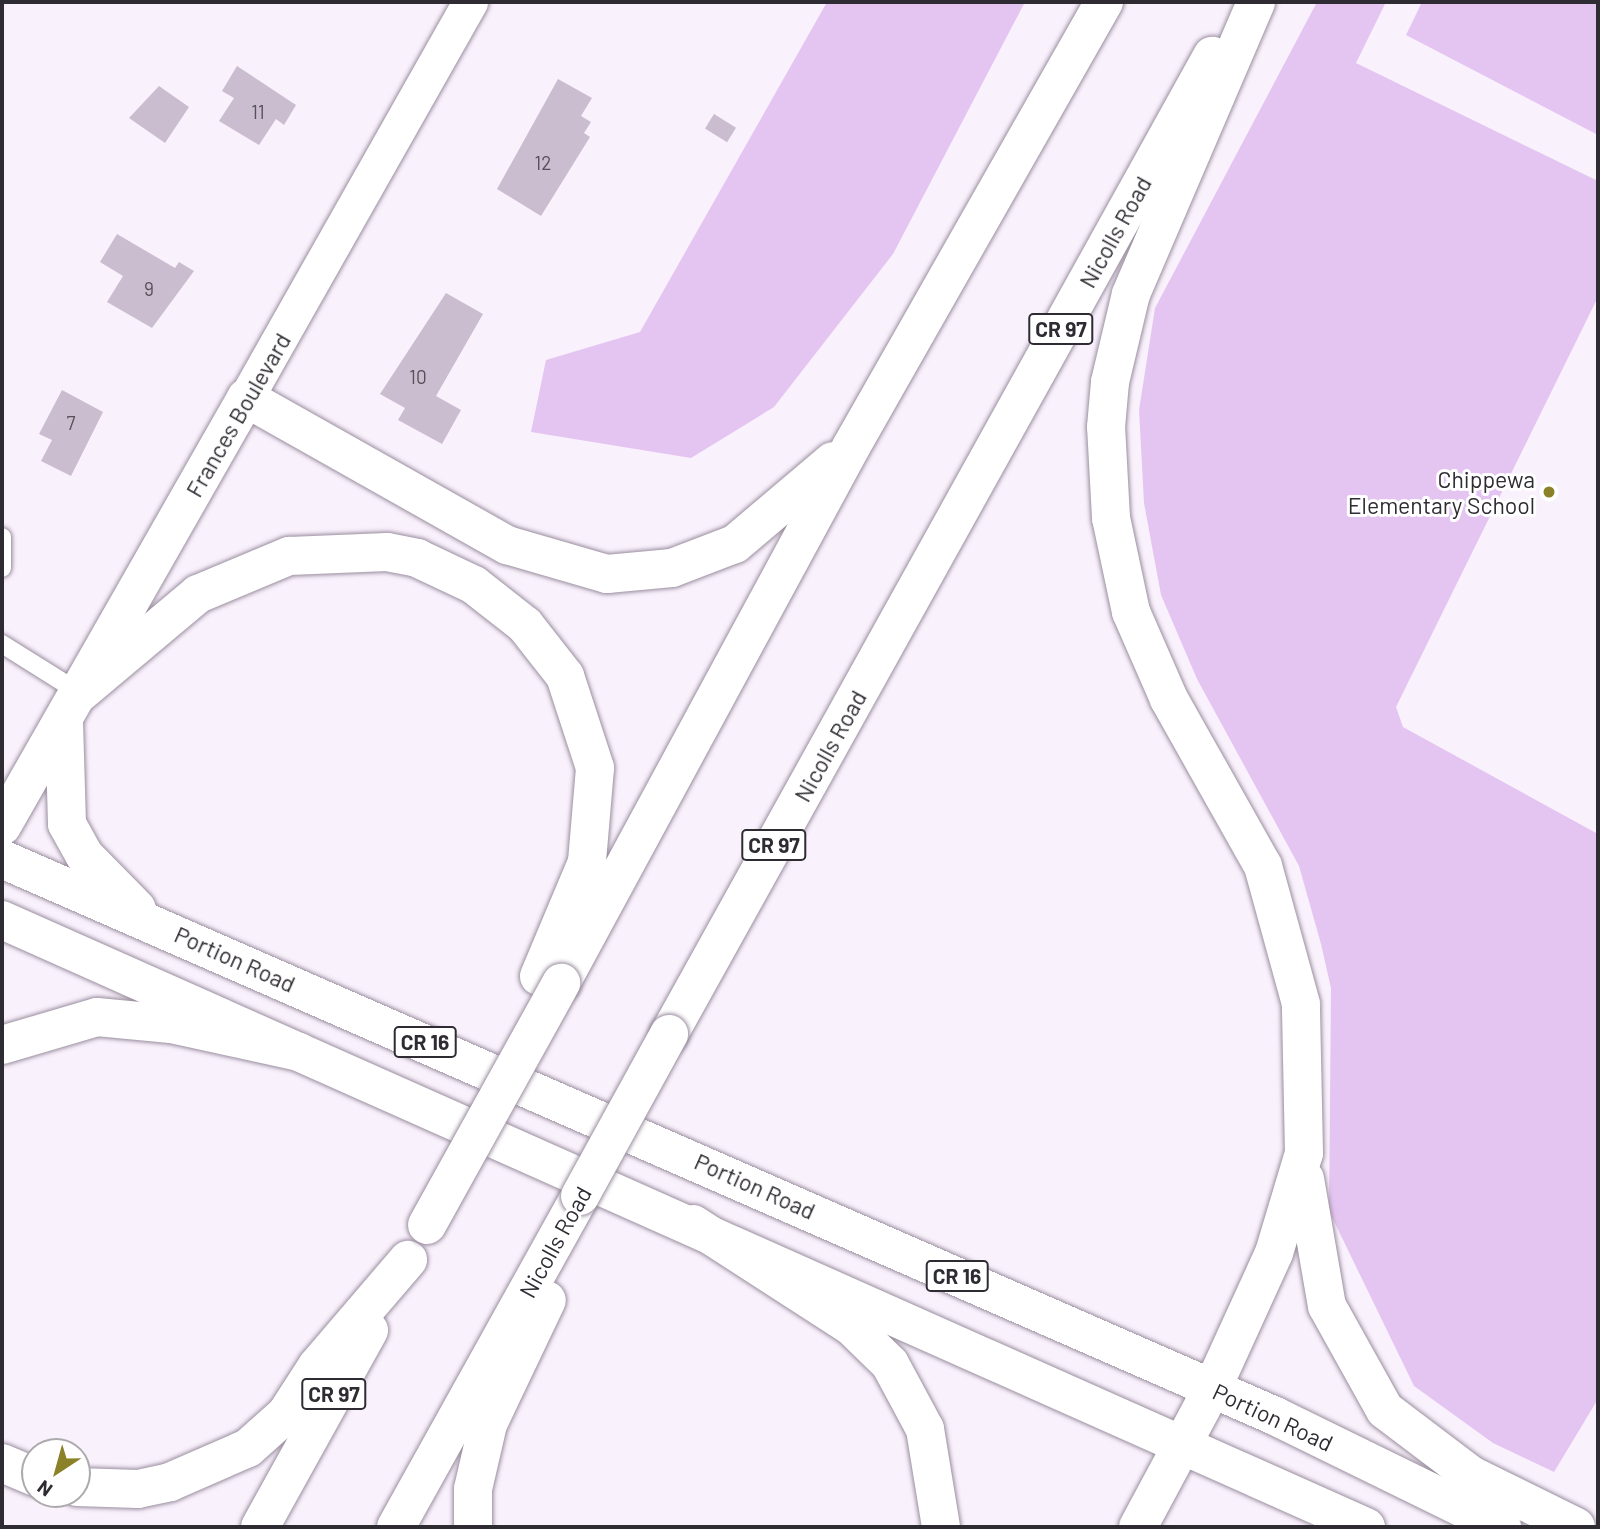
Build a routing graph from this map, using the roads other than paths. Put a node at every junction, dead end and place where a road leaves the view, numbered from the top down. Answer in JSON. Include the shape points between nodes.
{"nodes":[{"id":1,"x":470,"y":2,"type":"edge"},
{"id":2,"x":1104,"y":2,"type":"edge"},
{"id":3,"x":1242,"y":2,"type":"edge"},
{"id":4,"x":1256,"y":2,"type":"edge"},
{"id":5,"x":246,"y":398,"type":"junction"},
{"id":6,"x":851,"y":447,"type":"junction"},
{"id":7,"x":2,"y":537,"type":"edge"},
{"id":8,"x":2,"y":568,"type":"edge"},
{"id":9,"x":2,"y":644,"type":"edge"},
{"id":10,"x":72,"y":708,"type":"junction"},
{"id":11,"x":2,"y":826,"type":"edge"},
{"id":12,"x":2,"y":859,"type":"edge"},
{"id":13,"x":2,"y":920,"type":"edge"},
{"id":14,"x":148,"y":921,"type":"junction"},
{"id":15,"x":550,"y":980,"type":"junction"},
{"id":16,"x":2,"y":1045,"type":"edge"},
{"id":17,"x":299,"y":1052,"type":"junction"},
{"id":18,"x":1304,"y":1153,"type":"junction"},
{"id":19,"x":694,"y":1224,"type":"junction"},
{"id":20,"x":408,"y":1260,"type":"junction"},
{"id":21,"x":545,"y":1276,"type":"junction"},
{"id":22,"x":1212,"y":1389,"type":"junction"},
{"id":23,"x":1182,"y":1444,"type":"junction"},
{"id":24,"x":2,"y":1463,"type":"edge"},
{"id":25,"x":21,"y":1471,"type":"edge"},
{"id":26,"x":91,"y":1487,"type":"edge"},
{"id":27,"x":260,"y":1527,"type":"edge"},
{"id":28,"x":396,"y":1527,"type":"edge"},
{"id":29,"x":473,"y":1527,"type":"edge"},
{"id":30,"x":941,"y":1527,"type":"edge"},
{"id":31,"x":1138,"y":1527,"type":"edge"},
{"id":32,"x":1366,"y":1527,"type":"edge"},
{"id":33,"x":1502,"y":1527,"type":"edge"},
{"id":34,"x":1576,"y":1527,"type":"edge"}],
"edges":[{"from":1,"to":5,"type":"street","name":"Frances Boulevard"},
{"from":2,"to":6,"type":"main road"},
{"from":3,"to":21,"type":"main road","name":"Nicolls Road","number":"CR 97","bridge":true,"via":[[580,1196]]},
{"from":4,"to":18,"type":"main road","via":[[1131,295],[1110,382],[1107,470],[1120,568],[1148,655],[1244,826],[1278,908],[1301,1004]]},
{"from":5,"to":6,"type":"main road","via":[[507,545],[607,574],[671,568],[735,544]]},
{"from":5,"to":10,"type":"main road","name":"Frances Boulevard"},
{"from":6,"to":15,"type":"main road"},
{"from":7,"to":8,"type":"lane"},
{"from":9,"to":10,"type":"lane"},
{"from":10,"to":11,"type":"main road","name":"Frances Boulevard"},
{"from":10,"to":14,"type":"main road","via":[[67,824],[85,856]]},
{"from":10,"to":15,"type":"main road","via":[[198,594],[289,556],[387,552],[417,558],[474,585],[526,625],[565,676],[595,768],[587,862]]},
{"from":12,"to":14,"type":"main road","name":"Portion Road","number":"CR 16"},
{"from":13,"to":17,"type":"main road","number":"CR 16"},
{"from":14,"to":22,"type":"main road","name":"Portion Road","number":"CR 16"},
{"from":15,"to":20,"type":"main road","number":"CR 97","bridge":true,"via":[[496,1101]]},
{"from":16,"to":17,"type":"main road","via":[[97,1017],[171,1024]]},
{"from":17,"to":19,"type":"main road","number":"CR 16"},
{"from":18,"to":22,"type":"main road","via":[[1274,1253]]},
{"from":18,"to":34,"type":"main road","via":[[1312,1248],[1327,1307],[1385,1410],[1471,1475]]},
{"from":19,"to":23,"type":"main road","number":"CR 16"},
{"from":19,"to":30,"type":"main road","via":[[852,1327],[890,1364],[928,1438]]},
{"from":20,"to":26,"type":"main road","via":[[317,1366],[286,1414],[248,1448],[170,1482],[138,1489]]},
{"from":20,"to":27,"type":"main road","number":"CR 97"},
{"from":21,"to":28,"type":"main road","name":"Nicolls Road"},
{"from":21,"to":29,"type":"main road","via":[[539,1325],[488,1424],[473,1489]]},
{"from":22,"to":23,"type":"main road"},
{"from":22,"to":33,"type":"main road","name":"Portion Road","number":"CR 16"},
{"from":23,"to":31,"type":"main road"},
{"from":23,"to":32,"type":"main road","number":"CR 16"},
{"from":24,"to":25,"type":"main road"}]}
